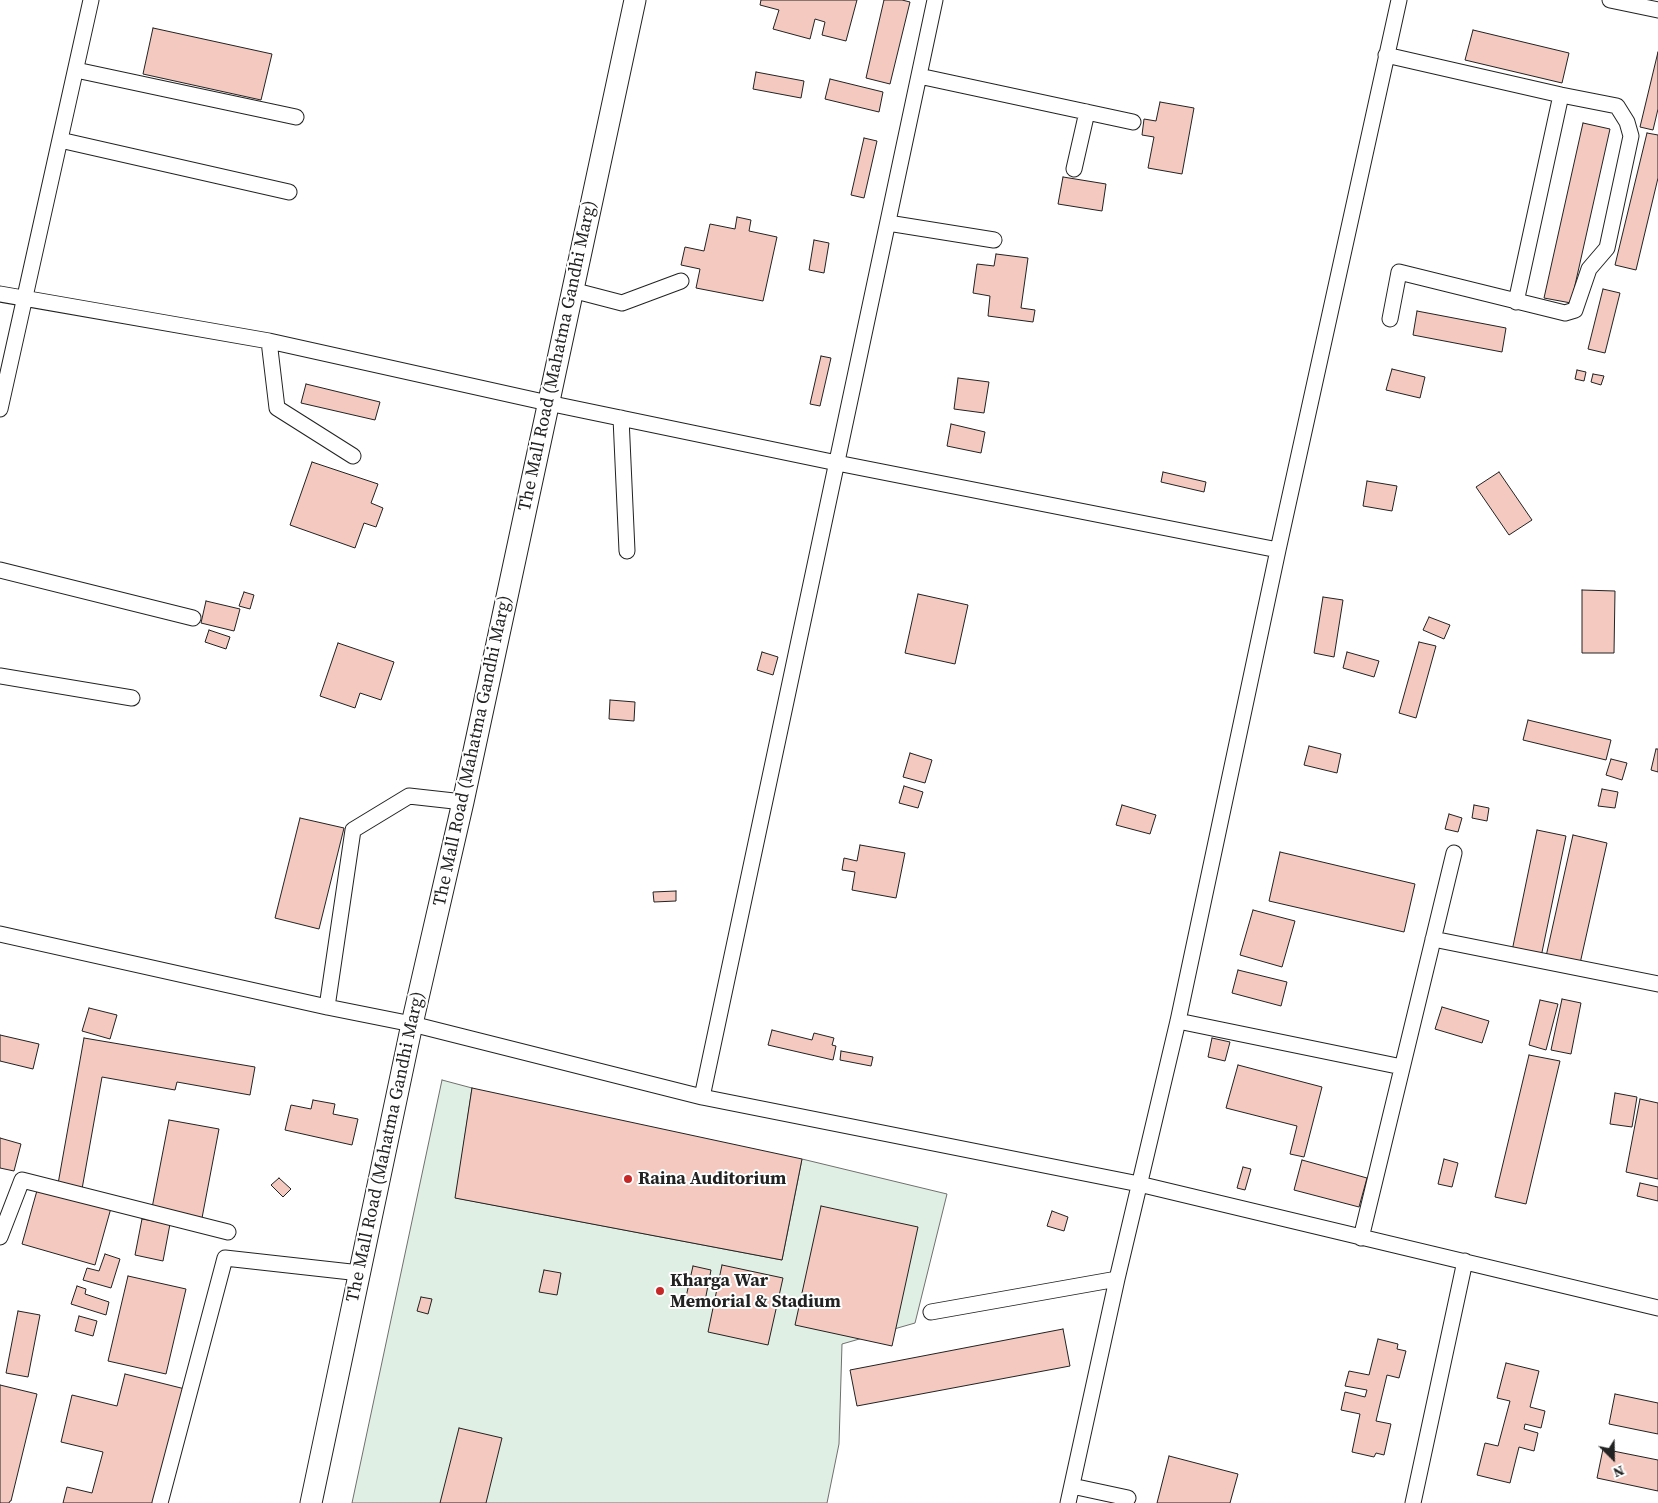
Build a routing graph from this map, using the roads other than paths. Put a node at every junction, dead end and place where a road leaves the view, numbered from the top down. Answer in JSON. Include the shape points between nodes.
{"nodes":[{"id":1,"x":91,"y":0,"type":"edge"},
{"id":2,"x":634,"y":0,"type":"edge"},
{"id":3,"x":935,"y":0,"type":"edge"},
{"id":4,"x":1399,"y":0,"type":"edge"},
{"id":5,"x":1610,"y":0,"type":"edge"},
{"id":6,"x":1658,"y":10,"type":"edge"},
{"id":7,"x":1386,"y":55,"type":"junction"},
{"id":8,"x":76,"y":70,"type":"junction"},
{"id":9,"x":919,"y":76,"type":"junction"},
{"id":10,"x":1561,"y":95,"type":"junction"},
{"id":11,"x":1087,"y":112,"type":"junction"},
{"id":12,"x":296,"y":117,"type":"dead end"},
{"id":13,"x":1133,"y":122,"type":"dead end"},
{"id":14,"x":60,"y":140,"type":"junction"},
{"id":15,"x":1074,"y":169,"type":"dead end"},
{"id":16,"x":289,"y":192,"type":"dead end"},
{"id":17,"x":888,"y":223,"type":"junction"},
{"id":18,"x":994,"y":240,"type":"dead end"},
{"id":19,"x":681,"y":281,"type":"dead end"},
{"id":20,"x":572,"y":290,"type":"junction"},
{"id":21,"x":0,"y":294,"type":"edge"},
{"id":22,"x":24,"y":299,"type":"junction"},
{"id":23,"x":1516,"y":302,"type":"junction"},
{"id":24,"x":1390,"y":319,"type":"dead end"},
{"id":25,"x":269,"y":341,"type":"junction"},
{"id":26,"x":548,"y":403,"type":"junction"},
{"id":27,"x":0,"y":409,"type":"edge"},
{"id":28,"x":621,"y":418,"type":"junction"},
{"id":29,"x":353,"y":456,"type":"dead end"},
{"id":30,"x":837,"y":463,"type":"junction"},
{"id":31,"x":1278,"y":550,"type":"junction"},
{"id":32,"x":627,"y":552,"type":"dead end"},
{"id":33,"x":0,"y":570,"type":"edge"},
{"id":34,"x":192,"y":618,"type":"dead end"},
{"id":35,"x":0,"y":676,"type":"edge"},
{"id":36,"x":132,"y":698,"type":"dead end"},
{"id":37,"x":463,"y":802,"type":"junction"},
{"id":38,"x":1454,"y":853,"type":"dead end"},
{"id":39,"x":0,"y":934,"type":"edge"},
{"id":40,"x":1433,"y":938,"type":"junction"},
{"id":41,"x":1658,"y":984,"type":"edge"},
{"id":42,"x":327,"y":1007,"type":"junction"},
{"id":43,"x":1178,"y":1021,"type":"junction"},
{"id":44,"x":412,"y":1024,"type":"junction"},
{"id":45,"x":1402,"y":1067,"type":"junction"},
{"id":46,"x":702,"y":1097,"type":"junction"},
{"id":47,"x":1140,"y":1184,"type":"junction"},
{"id":48,"x":228,"y":1232,"type":"dead end"},
{"id":49,"x":0,"y":1237,"type":"edge"},
{"id":50,"x":1361,"y":1238,"type":"junction"},
{"id":51,"x":1465,"y":1261,"type":"junction"},
{"id":52,"x":360,"y":1273,"type":"junction"},
{"id":53,"x":1117,"y":1279,"type":"junction"},
{"id":54,"x":1658,"y":1308,"type":"edge"},
{"id":55,"x":931,"y":1312,"type":"dead end"},
{"id":56,"x":1072,"y":1486,"type":"junction"},
{"id":57,"x":1128,"y":1498,"type":"dead end"},
{"id":58,"x":160,"y":1503,"type":"edge"},
{"id":59,"x":311,"y":1503,"type":"edge"},
{"id":60,"x":1068,"y":1503,"type":"edge"},
{"id":61,"x":1413,"y":1503,"type":"edge"}],
"edges":[{"from":1,"to":8,"type":"street"},
{"from":2,"to":20,"type":"street","name":"The Mall Road (Mahatma Gandhi Marg)"},
{"from":3,"to":9,"type":"street"},
{"from":4,"to":7,"type":"street"},
{"from":5,"to":6,"type":"street"},
{"from":7,"to":10,"type":"street"},
{"from":7,"to":31,"type":"street"},
{"from":8,"to":12,"type":"street"},
{"from":8,"to":14,"type":"street"},
{"from":9,"to":11,"type":"street"},
{"from":9,"to":17,"type":"street"},
{"from":10,"to":23,"type":"street"},
{"from":10,"to":23,"type":"street","via":[[1617,106],[1627,122],[1631,136],[1607,248],[1589,269],[1575,310],[1565,313]]},
{"from":11,"to":13,"type":"street"},
{"from":11,"to":15,"type":"street"},
{"from":14,"to":16,"type":"street"},
{"from":14,"to":22,"type":"street"},
{"from":17,"to":18,"type":"street"},
{"from":17,"to":30,"type":"street"},
{"from":19,"to":20,"type":"street","via":[[622,303]]},
{"from":20,"to":26,"type":"street","name":"The Mall Road (Mahatma Gandhi Marg)"},
{"from":21,"to":22,"type":"street"},
{"from":22,"to":25,"type":"street"},
{"from":22,"to":27,"type":"street"},
{"from":23,"to":24,"type":"street","via":[[1399,272]]},
{"from":25,"to":26,"type":"street"},
{"from":25,"to":29,"type":"street","via":[[277,408]]},
{"from":26,"to":28,"type":"street"},
{"from":26,"to":37,"type":"street","name":"The Mall Road (Mahatma Gandhi Marg)"},
{"from":28,"to":30,"type":"street"},
{"from":28,"to":32,"type":"street"},
{"from":30,"to":31,"type":"street"},
{"from":30,"to":46,"type":"street"},
{"from":31,"to":43,"type":"street"},
{"from":33,"to":34,"type":"street"},
{"from":35,"to":36,"type":"street"},
{"from":37,"to":42,"type":"street","via":[[409,796],[353,830]]},
{"from":37,"to":44,"type":"street","name":"The Mall Road (Mahatma Gandhi Marg)"},
{"from":38,"to":40,"type":"street"},
{"from":39,"to":42,"type":"street"},
{"from":40,"to":41,"type":"street"},
{"from":40,"to":45,"type":"street"},
{"from":42,"to":44,"type":"street"},
{"from":43,"to":45,"type":"street"},
{"from":43,"to":47,"type":"street"},
{"from":44,"to":46,"type":"street"},
{"from":44,"to":52,"type":"street","name":"The Mall Road (Mahatma Gandhi Marg)"},
{"from":45,"to":50,"type":"street"},
{"from":46,"to":47,"type":"street"},
{"from":47,"to":50,"type":"street"},
{"from":47,"to":53,"type":"street"},
{"from":48,"to":49,"type":"street","via":[[22,1180]]},
{"from":50,"to":51,"type":"street"},
{"from":51,"to":54,"type":"street"},
{"from":51,"to":61,"type":"street"},
{"from":52,"to":58,"type":"street","via":[[225,1258]]},
{"from":52,"to":59,"type":"street","name":"The Mall Road (Mahatma Gandhi Marg)"},
{"from":53,"to":55,"type":"street"},
{"from":53,"to":56,"type":"street"},
{"from":56,"to":57,"type":"street"},
{"from":56,"to":60,"type":"street"}]}
